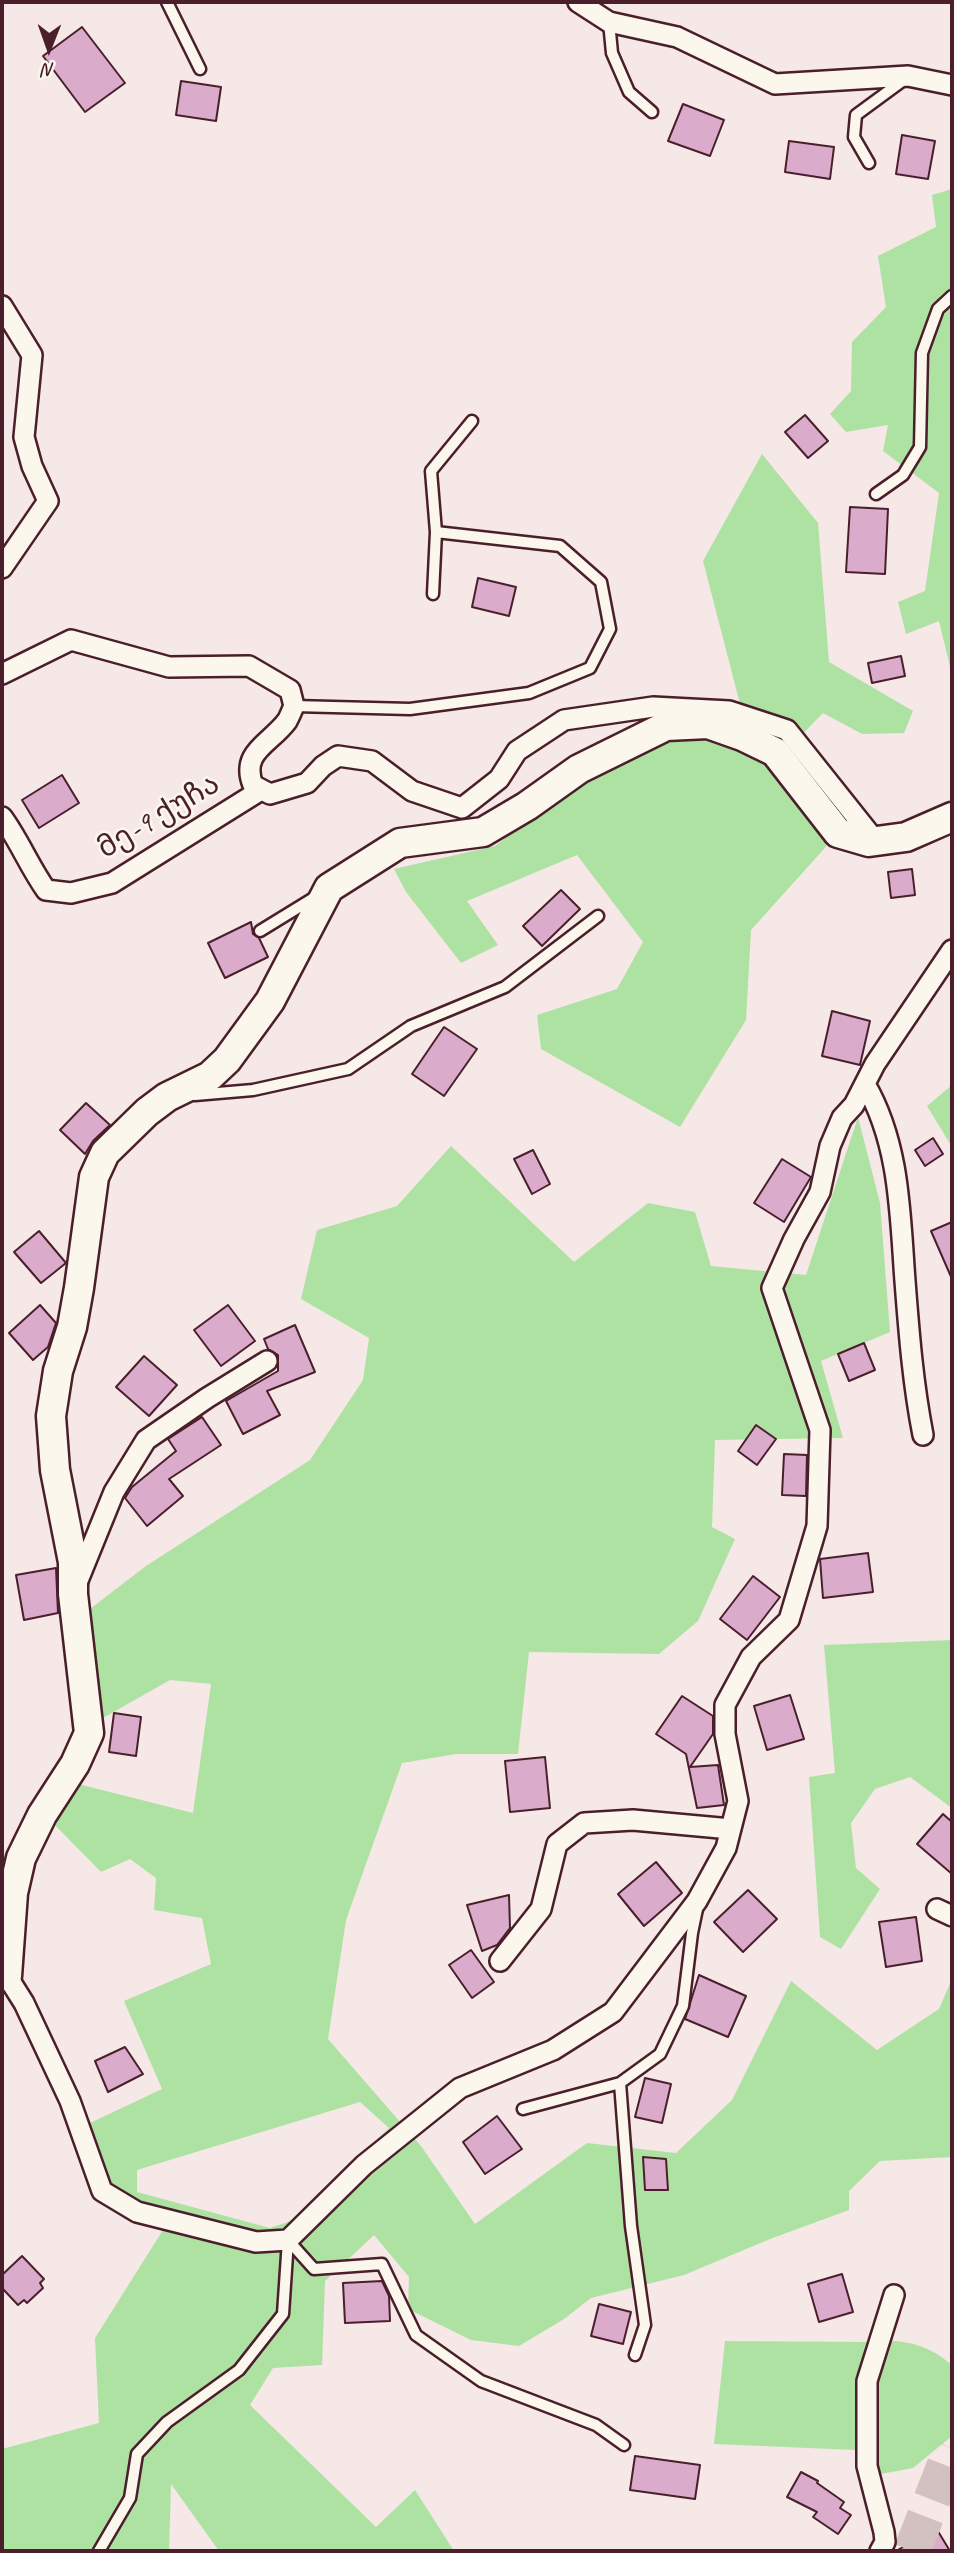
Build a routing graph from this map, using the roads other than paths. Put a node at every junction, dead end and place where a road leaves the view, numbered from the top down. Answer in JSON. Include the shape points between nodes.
{"nodes":[{"id":1,"x":167,"y":2,"type":"edge"},
{"id":2,"x":578,"y":2,"type":"edge"},
{"id":3,"x":609,"y":22,"type":"junction"},
{"id":4,"x":200,"y":69,"type":"dead end"},
{"id":5,"x":908,"y":76,"type":"junction"},
{"id":6,"x":952,"y":85,"type":"edge"},
{"id":7,"x":652,"y":112,"type":"dead end"},
{"id":8,"x":869,"y":163,"type":"dead end"},
{"id":9,"x":952,"y":296,"type":"edge"},
{"id":10,"x":2,"y":306,"type":"edge"},
{"id":11,"x":472,"y":421,"type":"dead end"},
{"id":12,"x":876,"y":494,"type":"dead end"},
{"id":13,"x":436,"y":533,"type":"junction"},
{"id":14,"x":2,"y":568,"type":"edge"},
{"id":15,"x":433,"y":594,"type":"dead end"},
{"id":16,"x":2,"y":674,"type":"edge"},
{"id":17,"x":294,"y":706,"type":"junction"},
{"id":18,"x":261,"y":790,"type":"junction"},
{"id":19,"x":2,"y":817,"type":"edge"},
{"id":20,"x":952,"y":817,"type":"edge"},
{"id":21,"x":869,"y":842,"type":"junction"},
{"id":22,"x":329,"y":888,"type":"junction"},
{"id":23,"x":598,"y":916,"type":"dead end"},
{"id":24,"x":260,"y":931,"type":"dead end"},
{"id":25,"x":952,"y":950,"type":"edge"},
{"id":26,"x":864,"y":1084,"type":"junction"},
{"id":27,"x":167,"y":1097,"type":"junction"},
{"id":28,"x":267,"y":1361,"type":"dead end"},
{"id":29,"x":923,"y":1435,"type":"dead end"},
{"id":30,"x":73,"y":1594,"type":"junction"},
{"id":31,"x":731,"y":1829,"type":"junction"},
{"id":32,"x":701,"y":1893,"type":"junction"},
{"id":33,"x":500,"y":1962,"type":"dead end"},
{"id":34,"x":5,"y":1974,"type":"edge"},
{"id":35,"x":620,"y":2083,"type":"junction"},
{"id":36,"x":523,"y":2109,"type":"dead end"},
{"id":37,"x":288,"y":2240,"type":"junction"},
{"id":38,"x":894,"y":2295,"type":"dead end"},
{"id":39,"x":635,"y":2355,"type":"dead end"},
{"id":40,"x":624,"y":2445,"type":"dead end"},
{"id":41,"x":99,"y":2551,"type":"edge"},
{"id":42,"x":880,"y":2551,"type":"edge"}],
"edges":[{"from":1,"to":4,"type":"lane"},
{"from":2,"to":3,"type":"street"},
{"from":3,"to":5,"type":"street","via":[[677,37],[775,84]]},
{"from":3,"to":7,"type":"lane","via":[[612,54],[629,92]]},
{"from":5,"to":6,"type":"street"},
{"from":5,"to":8,"type":"lane","via":[[856,115],[854,137]]},
{"from":9,"to":12,"type":"lane","via":[[938,309],[922,353],[920,447],[904,475]]},
{"from":10,"to":14,"type":"street","via":[[32,355],[24,437],[48,501]]},
{"from":11,"to":13,"type":"lane","via":[[431,471]]},
{"from":13,"to":15,"type":"lane"},
{"from":13,"to":17,"type":"lane","via":[[560,546],[601,582],[610,629],[590,668],[529,693],[410,709]]},
{"from":16,"to":17,"type":"street","via":[[71,640],[169,667],[249,666],[290,690]]},
{"from":17,"to":18,"type":"street","via":[[287,721],[253,754],[248,773]]},
{"from":18,"to":19,"type":"street","name":"მე-9 ქუჩა","via":[[112,883],[71,892],[46,890]]},
{"from":18,"to":21,"type":"street","via":[[270,794],[307,783],[338,756],[372,761],[412,791],[462,808],[499,779],[517,751],[564,720],[653,707],[729,711],[787,730],[869,833]]},
{"from":20,"to":21,"type":"street","via":[[906,837]]},
{"from":21,"to":22,"type":"street","via":[[838,833],[775,752],[708,724],[666,726],[579,769],[483,832],[400,843]]},
{"from":22,"to":24,"type":"lane"},
{"from":22,"to":27,"type":"street","via":[[270,1001],[245,1038],[210,1076]]},
{"from":23,"to":27,"type":"lane","via":[[505,987],[411,1026],[348,1069],[253,1090]]},
{"from":25,"to":26,"type":"street"},
{"from":26,"to":29,"type":"street","via":[[878,1106],[895,1162],[915,1394]]},
{"from":26,"to":31,"type":"street","via":[[842,1118],[830,1146],[820,1192],[772,1288],[820,1430],[817,1526],[789,1620],[751,1657],[725,1705],[725,1734],[738,1801]]},
{"from":27,"to":30,"type":"street","via":[[105,1153],[94,1177],[72,1328],[58,1371],[51,1416],[55,1470],[73,1562]]},
{"from":28,"to":30,"type":"street","via":[[146,1440],[114,1492]]},
{"from":30,"to":34,"type":"street","via":[[89,1733],[21,1858],[12,1894]]},
{"from":31,"to":32,"type":"street","via":[[726,1848]]},
{"from":31,"to":33,"type":"street","via":[[633,1820],[584,1823],[557,1844],[541,1909]]},
{"from":32,"to":35,"type":"lane","via":[[682,2006],[660,2054]]},
{"from":32,"to":37,"type":"street","via":[[613,2012],[553,2050],[460,2088],[364,2165]]},
{"from":34,"to":37,"type":"street","via":[[24,2003],[70,2101],[102,2191],[137,2212],[256,2242]]},
{"from":35,"to":36,"type":"lane"},
{"from":35,"to":39,"type":"lane","via":[[631,2225],[645,2325]]},
{"from":37,"to":40,"type":"lane","via":[[314,2269],[382,2264],[416,2335],[481,2381],[596,2424]]},
{"from":37,"to":41,"type":"lane","via":[[283,2314],[239,2370],[167,2422],[137,2454],[130,2498]]},
{"from":38,"to":42,"type":"street","via":[[867,2381],[866,2455],[884,2532]]}]}
